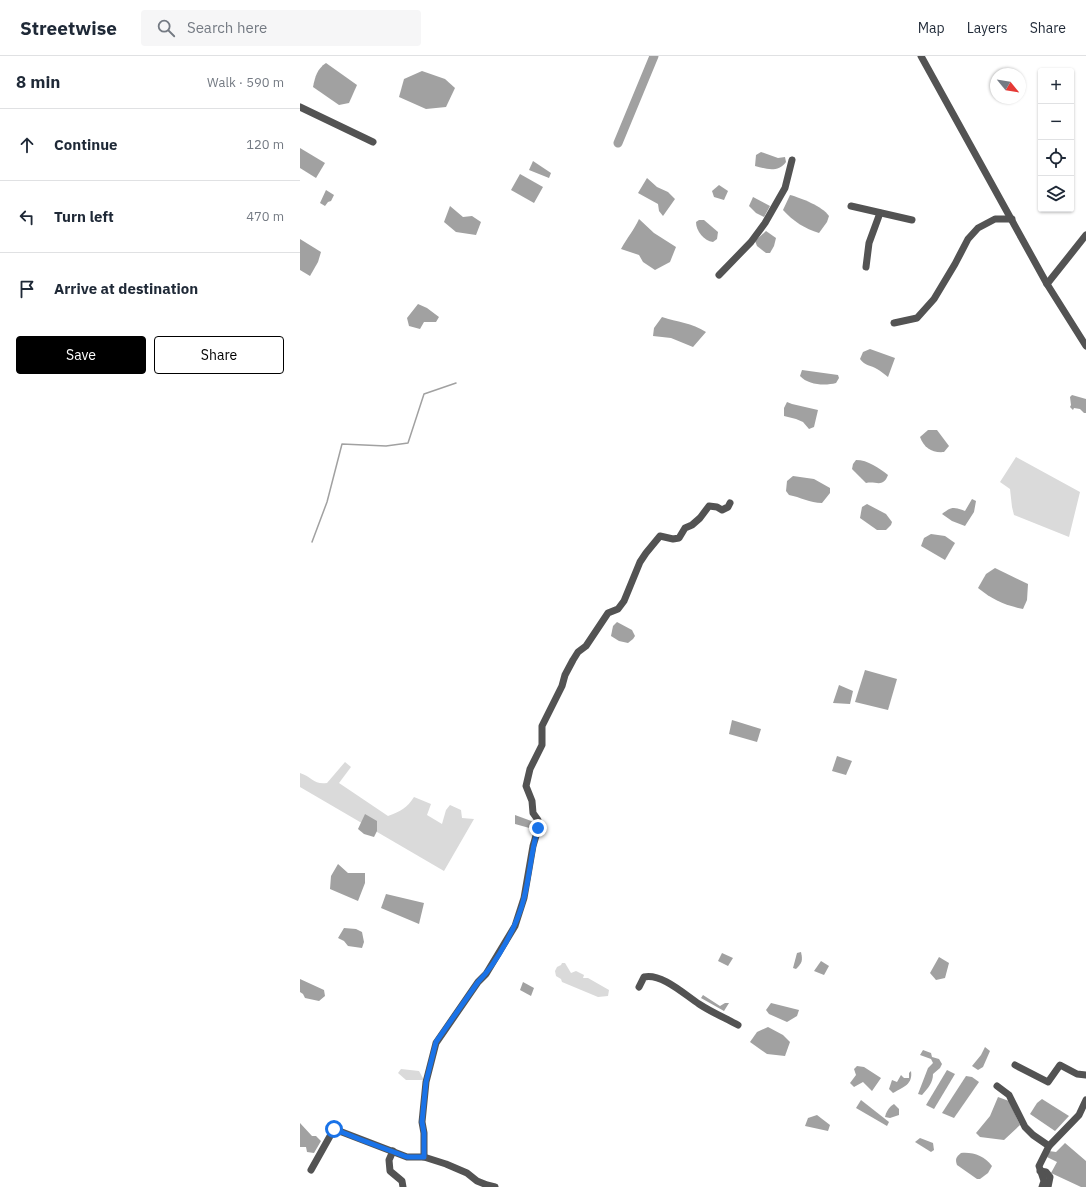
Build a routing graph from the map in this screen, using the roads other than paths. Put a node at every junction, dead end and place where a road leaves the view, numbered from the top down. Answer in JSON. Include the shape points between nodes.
{"nodes":[{"id":1,"x":921,"y":56,"type":"edge"},
{"id":2,"x":300,"y":107,"type":"edge"},
{"id":3,"x":373,"y":142,"type":"dead end"},
{"id":4,"x":792,"y":160,"type":"dead end"},
{"id":5,"x":851,"y":206,"type":"dead end"},
{"id":6,"x":880,"y":213,"type":"junction"},
{"id":7,"x":1012,"y":219,"type":"junction"},
{"id":8,"x":912,"y":220,"type":"dead end"},
{"id":9,"x":1086,"y":235,"type":"edge"},
{"id":10,"x":866,"y":268,"type":"dead end"},
{"id":11,"x":719,"y":275,"type":"dead end"},
{"id":12,"x":1047,"y":284,"type":"junction"},
{"id":13,"x":894,"y":323,"type":"dead end"},
{"id":14,"x":1086,"y":346,"type":"edge"},
{"id":15,"x":730,"y":503,"type":"dead end"},
{"id":16,"x":639,"y":987,"type":"dead end"},
{"id":17,"x":738,"y":1025,"type":"dead end"},
{"id":18,"x":1015,"y":1064,"type":"dead end"},
{"id":19,"x":1086,"y":1076,"type":"edge"},
{"id":20,"x":997,"y":1086,"type":"dead end"},
{"id":21,"x":1086,"y":1100,"type":"edge"},
{"id":22,"x":1049,"y":1146,"type":"junction"},
{"id":23,"x":393,"y":1151,"type":"junction"},
{"id":24,"x":424,"y":1157,"type":"junction"},
{"id":25,"x":311,"y":1170,"type":"dead end"},
{"id":26,"x":1040,"y":1171,"type":"junction"},
{"id":27,"x":403,"y":1187,"type":"edge"},
{"id":28,"x":495,"y":1187,"type":"edge"},
{"id":29,"x":1042,"y":1187,"type":"edge"},
{"id":30,"x":1048,"y":1187,"type":"edge"}],
"edges":[{"from":1,"to":7,"type":"street"},
{"from":2,"to":3,"type":"street"},
{"from":4,"to":11,"type":"street","via":[[785,188],[765,223],[751,242]]},
{"from":5,"to":6,"type":"street"},
{"from":6,"to":8,"type":"street"},
{"from":6,"to":10,"type":"street","via":[[869,244]]},
{"from":7,"to":12,"type":"street"},
{"from":7,"to":13,"type":"street","via":[[995,219],[978,228],[968,239],[934,299],[917,318]]},
{"from":9,"to":12,"type":"street"},
{"from":12,"to":14,"type":"street"},
{"from":15,"to":24,"type":"street","via":[[722,510],[709,506],[700,518],[685,528],[679,538],[660,536],[640,562],[624,601],[618,609],[608,613],[586,646],[578,652],[565,675],[542,726],[542,745],[530,769],[526,786],[538,820],[538,828],[524,898],[515,926],[496,959],[436,1042],[426,1082],[422,1122]]},
{"from":16,"to":17,"type":"street","via":[[644,977],[650,976],[678,988],[699,1004]]},
{"from":18,"to":19,"type":"street","via":[[1048,1082],[1060,1065]]},
{"from":20,"to":22,"type":"street","via":[[1009,1095],[1025,1127]]},
{"from":21,"to":22,"type":"street","via":[[1079,1115]]},
{"from":22,"to":26,"type":"street","via":[[1038,1166]]},
{"from":23,"to":24,"type":"street","via":[[407,1157]]},
{"from":23,"to":25,"type":"street","via":[[334,1129]]},
{"from":23,"to":27,"type":"street","via":[[389,1160],[390,1170],[402,1181]]},
{"from":24,"to":28,"type":"street","via":[[467,1173],[487,1186]]},
{"from":26,"to":29,"type":"street","via":[[1044,1181]]},
{"from":26,"to":30,"type":"street","via":[[1046,1172],[1050,1177]]}]}
